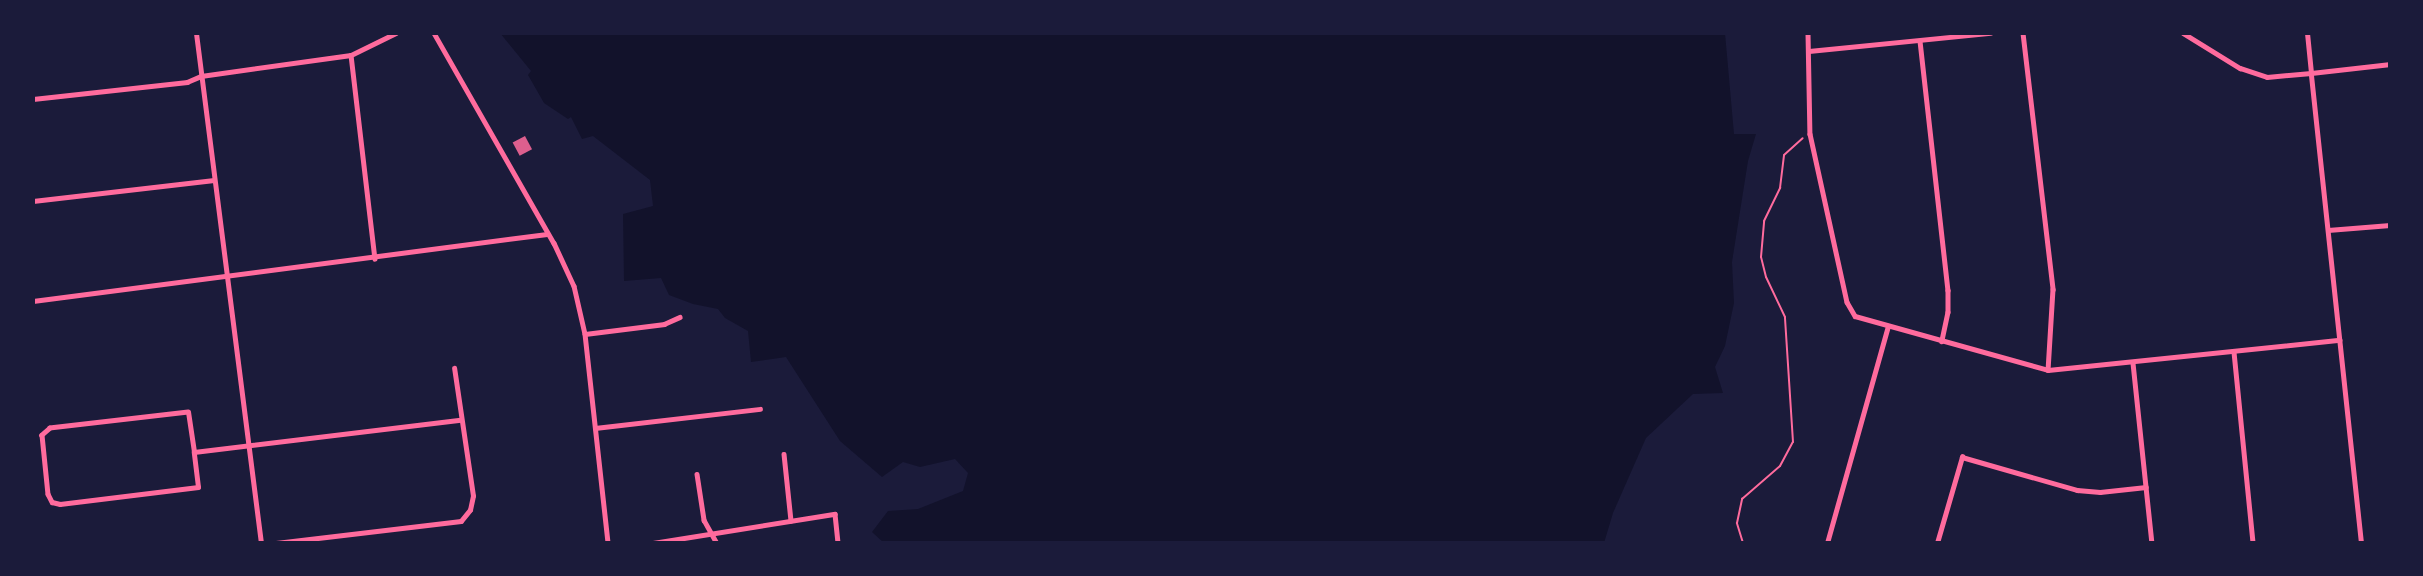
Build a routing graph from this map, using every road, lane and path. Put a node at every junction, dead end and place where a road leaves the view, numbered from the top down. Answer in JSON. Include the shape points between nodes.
{"nodes":[{"id":1,"x":196,"y":33,"type":"edge"},
{"id":2,"x":396,"y":33,"type":"edge"},
{"id":3,"x":434,"y":33,"type":"edge"},
{"id":4,"x":1808,"y":33,"type":"edge"},
{"id":5,"x":1990,"y":33,"type":"edge"},
{"id":6,"x":2023,"y":33,"type":"edge"},
{"id":7,"x":2183,"y":33,"type":"edge"},
{"id":8,"x":2307,"y":33,"type":"edge"},
{"id":9,"x":1920,"y":41,"type":"junction"},
{"id":10,"x":1809,"y":51,"type":"junction"},
{"id":11,"x":351,"y":55,"type":"junction"},
{"id":12,"x":2390,"y":64,"type":"edge"},
{"id":13,"x":2311,"y":73,"type":"junction"},
{"id":14,"x":201,"y":76,"type":"junction"},
{"id":15,"x":33,"y":99,"type":"edge"},
{"id":16,"x":1810,"y":134,"type":"junction"},
{"id":17,"x":214,"y":180,"type":"junction"},
{"id":18,"x":33,"y":201,"type":"edge"},
{"id":19,"x":2390,"y":225,"type":"edge"},
{"id":20,"x":2328,"y":230,"type":"junction"},
{"id":21,"x":547,"y":234,"type":"junction"},
{"id":22,"x":375,"y":259,"type":"junction"},
{"id":23,"x":226,"y":278,"type":"junction"},
{"id":24,"x":33,"y":301,"type":"edge"},
{"id":25,"x":680,"y":317,"type":"dead end"},
{"id":26,"x":1888,"y":326,"type":"junction"},
{"id":27,"x":585,"y":334,"type":"junction"},
{"id":28,"x":2339,"y":340,"type":"junction"},
{"id":29,"x":1942,"y":341,"type":"junction"},
{"id":30,"x":2234,"y":352,"type":"junction"},
{"id":31,"x":2133,"y":362,"type":"junction"},
{"id":32,"x":454,"y":368,"type":"dead end"},
{"id":33,"x":2049,"y":370,"type":"junction"},
{"id":34,"x":760,"y":409,"type":"dead end"},
{"id":35,"x":460,"y":420,"type":"junction"},
{"id":36,"x":594,"y":428,"type":"junction"},
{"id":37,"x":249,"y":445,"type":"junction"},
{"id":38,"x":194,"y":452,"type":"junction"},
{"id":39,"x":784,"y":454,"type":"dead end"},
{"id":40,"x":697,"y":474,"type":"dead end"},
{"id":41,"x":2146,"y":487,"type":"junction"},
{"id":42,"x":791,"y":520,"type":"junction"},
{"id":43,"x":710,"y":535,"type":"junction"},
{"id":44,"x":261,"y":543,"type":"edge"},
{"id":45,"x":276,"y":543,"type":"edge"},
{"id":46,"x":608,"y":543,"type":"edge"},
{"id":47,"x":653,"y":543,"type":"edge"},
{"id":48,"x":716,"y":543,"type":"edge"},
{"id":49,"x":838,"y":543,"type":"edge"},
{"id":50,"x":1743,"y":543,"type":"edge"},
{"id":51,"x":1827,"y":543,"type":"edge"},
{"id":52,"x":1937,"y":543,"type":"edge"},
{"id":53,"x":2152,"y":543,"type":"edge"},
{"id":54,"x":2253,"y":543,"type":"edge"},
{"id":55,"x":2361,"y":543,"type":"edge"}],
"edges":[{"from":1,"to":14,"type":"street"},
{"from":2,"to":11,"type":"street"},
{"from":3,"to":21,"type":"street"},
{"from":4,"to":10,"type":"street"},
{"from":5,"to":9,"type":"street"},
{"from":6,"to":33,"type":"street","via":[[2053,289]]},
{"from":7,"to":13,"type":"street","via":[[2253,74]]},
{"from":8,"to":13,"type":"street"},
{"from":9,"to":10,"type":"street"},
{"from":9,"to":29,"type":"street","via":[[1948,290]]},
{"from":10,"to":16,"type":"street"},
{"from":11,"to":14,"type":"street"},
{"from":11,"to":22,"type":"street"},
{"from":12,"to":13,"type":"street"},
{"from":13,"to":20,"type":"street"},
{"from":14,"to":15,"type":"street","via":[[187,82]]},
{"from":14,"to":17,"type":"street"},
{"from":16,"to":26,"type":"street","via":[[1847,302],[1855,316]]},
{"from":16,"to":50,"type":"path","via":[[1784,155],[1780,188],[1763,228],[1763,268],[1786,317],[1793,442],[1780,467],[1742,499],[1737,523]]},
{"from":17,"to":18,"type":"street"},
{"from":17,"to":23,"type":"street"},
{"from":19,"to":20,"type":"street"},
{"from":20,"to":28,"type":"street"},
{"from":21,"to":22,"type":"street"},
{"from":21,"to":27,"type":"street","via":[[574,286]]},
{"from":22,"to":23,"type":"street"},
{"from":23,"to":24,"type":"street"},
{"from":23,"to":37,"type":"street"},
{"from":25,"to":27,"type":"street","via":[[664,324]]},
{"from":26,"to":29,"type":"street"},
{"from":26,"to":51,"type":"street"},
{"from":27,"to":36,"type":"street"},
{"from":28,"to":30,"type":"street"},
{"from":28,"to":55,"type":"street"},
{"from":29,"to":33,"type":"street"},
{"from":30,"to":31,"type":"street"},
{"from":30,"to":54,"type":"street"},
{"from":31,"to":33,"type":"street"},
{"from":31,"to":41,"type":"street"},
{"from":32,"to":35,"type":"street"},
{"from":34,"to":36,"type":"street"},
{"from":35,"to":37,"type":"street"},
{"from":35,"to":45,"type":"street","via":[[473,496],[461,521]]},
{"from":36,"to":46,"type":"street"},
{"from":37,"to":38,"type":"street"},
{"from":37,"to":44,"type":"street"},
{"from":38,"to":38,"type":"street","via":[[188,412],[50,428],[42,435],[48,494],[52,502],[60,504],[198,487]]},
{"from":39,"to":42,"type":"street"},
{"from":40,"to":43,"type":"street"},
{"from":41,"to":52,"type":"street","via":[[2100,492],[2077,489],[1962,457]]},
{"from":41,"to":53,"type":"street"},
{"from":42,"to":43,"type":"street"},
{"from":42,"to":49,"type":"street","via":[[835,514]]},
{"from":43,"to":47,"type":"street"},
{"from":43,"to":48,"type":"street"}]}
